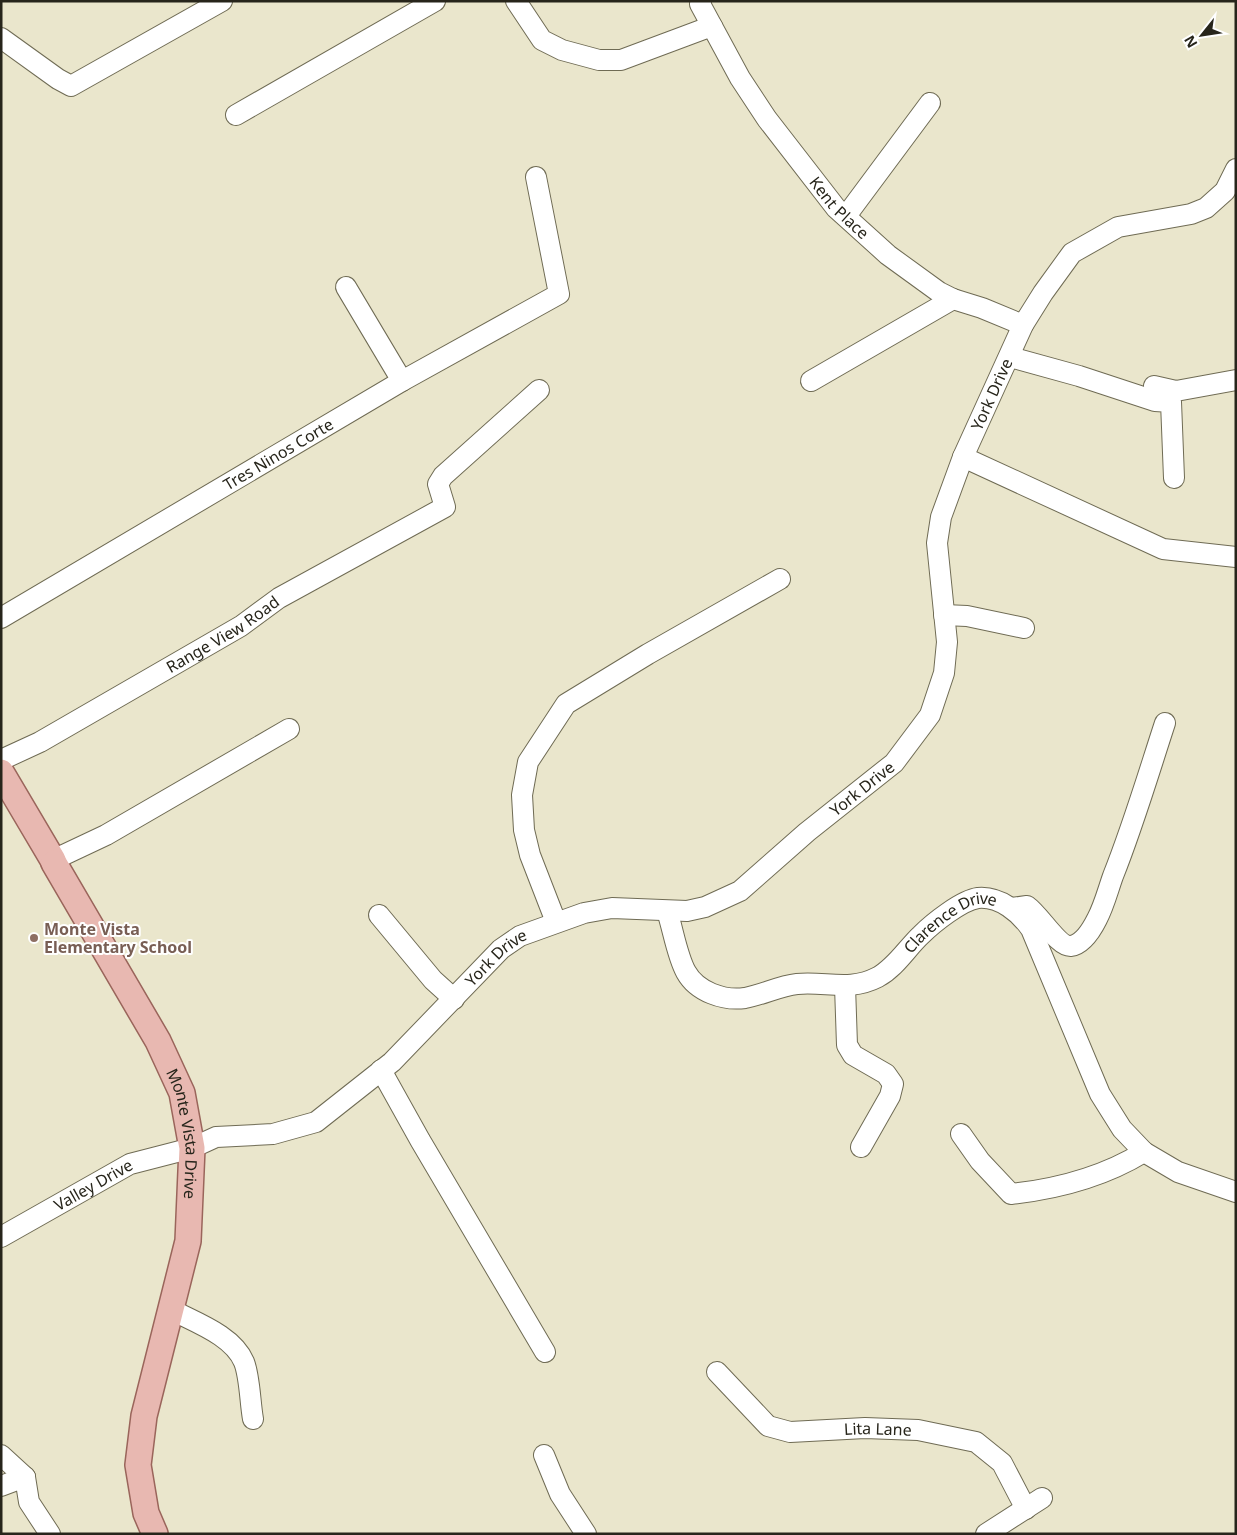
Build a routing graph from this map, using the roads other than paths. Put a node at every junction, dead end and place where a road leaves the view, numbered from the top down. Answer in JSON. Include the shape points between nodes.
{"nodes":[{"id":1,"x":222,"y":1,"type":"edge"},
{"id":2,"x":435,"y":1,"type":"edge"},
{"id":3,"x":516,"y":1,"type":"edge"},
{"id":4,"x":701,"y":1,"type":"edge"},
{"id":5,"x":712,"y":26,"type":"junction"},
{"id":6,"x":1,"y":38,"type":"edge"},
{"id":7,"x":930,"y":103,"type":"dead end"},
{"id":8,"x":236,"y":115,"type":"dead end"},
{"id":9,"x":1236,"y":169,"type":"edge"},
{"id":10,"x":536,"y":177,"type":"dead end"},
{"id":11,"x":846,"y":216,"type":"junction"},
{"id":12,"x":346,"y":287,"type":"dead end"},
{"id":13,"x":953,"y":299,"type":"junction"},
{"id":14,"x":1024,"y":325,"type":"junction"},
{"id":15,"x":1013,"y":351,"type":"junction"},
{"id":16,"x":1236,"y":380,"type":"edge"},
{"id":17,"x":402,"y":381,"type":"junction"},
{"id":18,"x":811,"y":381,"type":"dead end"},
{"id":19,"x":539,"y":390,"type":"dead end"},
{"id":20,"x":963,"y":456,"type":"junction"},
{"id":21,"x":1174,"y":478,"type":"dead end"},
{"id":22,"x":1236,"y":556,"type":"edge"},
{"id":23,"x":780,"y":579,"type":"dead end"},
{"id":24,"x":944,"y":615,"type":"junction"},
{"id":25,"x":1,"y":618,"type":"edge"},
{"id":26,"x":1024,"y":628,"type":"dead end"},
{"id":27,"x":1165,"y":724,"type":"dead end"},
{"id":28,"x":289,"y":729,"type":"dead end"},
{"id":29,"x":1,"y":760,"type":"edge"},
{"id":30,"x":1,"y":772,"type":"edge"},
{"id":31,"x":54,"y":862,"type":"junction"},
{"id":32,"x":1011,"y":908,"type":"junction"},
{"id":33,"x":667,"y":911,"type":"junction"},
{"id":34,"x":379,"y":915,"type":"dead end"},
{"id":35,"x":556,"y":922,"type":"junction"},
{"id":36,"x":845,"y":986,"type":"junction"},
{"id":37,"x":454,"y":999,"type":"junction"},
{"id":38,"x":381,"y":1070,"type":"junction"},
{"id":39,"x":961,"y":1134,"type":"dead end"},
{"id":40,"x":860,"y":1147,"type":"dead end"},
{"id":41,"x":192,"y":1148,"type":"junction"},
{"id":42,"x":1144,"y":1152,"type":"junction"},
{"id":43,"x":1236,"y":1192,"type":"edge"},
{"id":44,"x":1,"y":1237,"type":"edge"},
{"id":45,"x":170,"y":1309,"type":"junction"},
{"id":46,"x":545,"y":1352,"type":"dead end"},
{"id":47,"x":717,"y":1372,"type":"dead end"},
{"id":48,"x":253,"y":1420,"type":"dead end"},
{"id":49,"x":1,"y":1455,"type":"edge"},
{"id":50,"x":544,"y":1455,"type":"dead end"},
{"id":51,"x":25,"y":1477,"type":"junction"},
{"id":52,"x":1,"y":1486,"type":"edge"},
{"id":53,"x":50,"y":1534,"type":"edge"},
{"id":54,"x":155,"y":1534,"type":"edge"},
{"id":55,"x":586,"y":1534,"type":"edge"},
{"id":56,"x":986,"y":1534,"type":"edge"}],
"edges":[{"from":1,"to":6,"type":"street","via":[[71,86]]},
{"from":2,"to":8,"type":"street"},
{"from":3,"to":5,"type":"street","via":[[542,40],[562,50],[599,60],[621,60]]},
{"from":4,"to":5,"type":"street","name":"Kent Place"},
{"from":5,"to":11,"type":"street","name":"Kent Place","via":[[767,119],[836,208]]},
{"from":7,"to":11,"type":"street"},
{"from":9,"to":14,"type":"street","name":"York Drive","via":[[1225,191],[1206,208],[1191,214],[1118,227],[1072,253]]},
{"from":10,"to":17,"type":"street","name":"Tres Ninos Corte","via":[[559,294]]},
{"from":11,"to":13,"type":"street","name":"Kent Place","via":[[888,255]]},
{"from":12,"to":17,"type":"street"},
{"from":13,"to":14,"type":"street","name":"Kent Place"},
{"from":13,"to":18,"type":"street"},
{"from":14,"to":15,"type":"street","name":"York Drive"},
{"from":15,"to":16,"type":"street","via":[[1176,392]]},
{"from":15,"to":20,"type":"street","name":"York Drive"},
{"from":15,"to":21,"type":"street","via":[[1155,401],[1171,402]]},
{"from":17,"to":25,"type":"street","name":"Tres Ninos Corte"},
{"from":19,"to":29,"type":"street","name":"Range View Road","via":[[443,476],[438,484],[445,507],[280,598],[241,626],[40,742]]},
{"from":20,"to":22,"type":"street","via":[[1163,549]]},
{"from":20,"to":24,"type":"street","name":"York Drive","via":[[941,517],[937,543]]},
{"from":23,"to":35,"type":"street","via":[[566,704],[528,762],[522,795],[524,830],[530,855]]},
{"from":24,"to":26,"type":"street","via":[[967,616]]},
{"from":24,"to":33,"type":"street","name":"York Drive","via":[[947,642],[944,672],[936,698],[930,715],[894,763],[807,832],[740,891],[706,907]]},
{"from":27,"to":32,"type":"street","via":[[1126,844],[1097,920],[1085,937],[1078,944],[1062,944],[1036,912],[1027,906]]},
{"from":28,"to":31,"type":"street"},
{"from":30,"to":31,"type":"main road","name":"Monte Vista Drive"},
{"from":31,"to":41,"type":"main road","name":"Monte Vista Drive","via":[[158,1041],[182,1093]]},
{"from":32,"to":36,"type":"street","name":"Clarence Drive","via":[[1001,902],[978,898],[958,907],[922,934],[891,967],[856,986]]},
{"from":32,"to":42,"type":"street","name":"Clarence Drive","via":[[1031,929],[1100,1094],[1122,1129]]},
{"from":33,"to":35,"type":"street","name":"York Drive","via":[[612,908]]},
{"from":33,"to":36,"type":"street","name":"Clarence Drive","via":[[686,973],[715,996],[744,998],[797,984]]},
{"from":34,"to":37,"type":"street","via":[[433,980]]},
{"from":35,"to":37,"type":"street","name":"York Drive","via":[[520,936],[502,949]]},
{"from":36,"to":40,"type":"street","via":[[847,1045],[853,1055],[886,1074],[893,1084],[890,1096]]},
{"from":37,"to":38,"type":"street","name":"York Drive"},
{"from":38,"to":41,"type":"street","name":"York Drive","via":[[316,1122],[273,1134],[216,1137]]},
{"from":38,"to":46,"type":"street"},
{"from":39,"to":42,"type":"street","via":[[980,1161],[1011,1194],[1120,1167]]},
{"from":41,"to":44,"type":"street","name":"Valley Drive","via":[[130,1164]]},
{"from":41,"to":45,"type":"main road","name":"Monte Vista Drive","via":[[188,1241]]},
{"from":42,"to":43,"type":"street","name":"Clarence Drive","via":[[1178,1172]]},
{"from":45,"to":48,"type":"street","via":[[211,1330],[233,1346],[244,1362]]},
{"from":45,"to":54,"type":"main road","name":"Monte Vista Drive","via":[[144,1416],[138,1465],[146,1513]]},
{"from":47,"to":56,"type":"street","name":"Lita Lane","via":[[768,1426],[790,1432],[865,1428],[918,1430],[976,1442],[1002,1463],[1034,1503]]},
{"from":49,"to":51,"type":"street"},
{"from":50,"to":55,"type":"street","via":[[560,1494]]},
{"from":51,"to":52,"type":"street"},
{"from":51,"to":53,"type":"street","via":[[29,1502]]}]}
